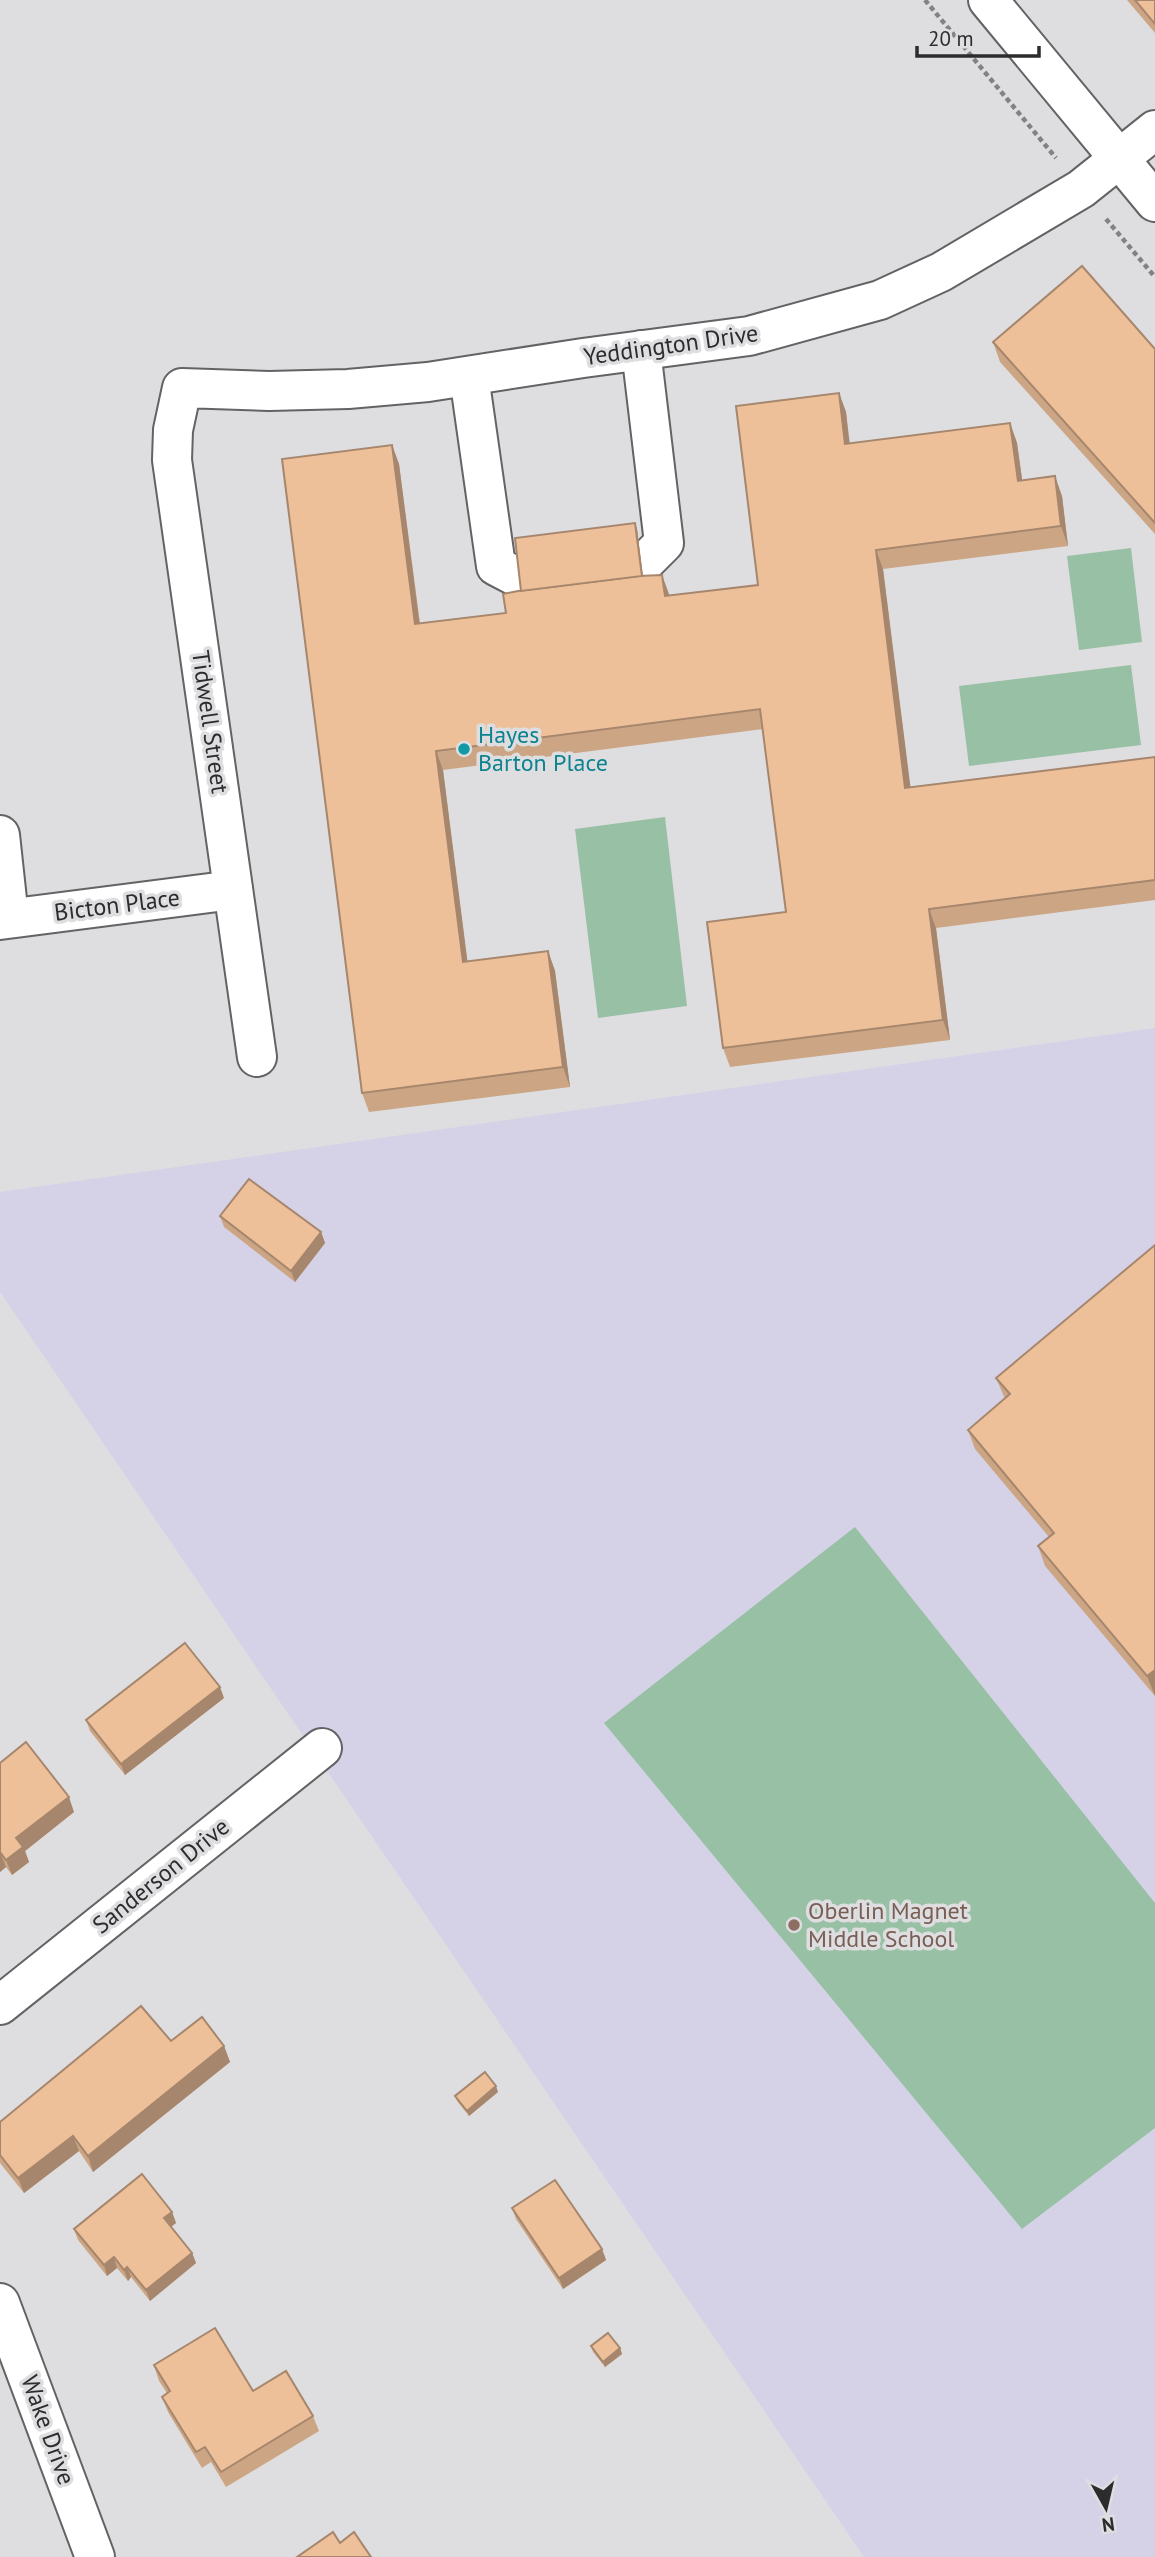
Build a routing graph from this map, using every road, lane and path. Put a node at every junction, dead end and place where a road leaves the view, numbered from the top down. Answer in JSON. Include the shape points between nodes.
{"nodes":[{"id":1,"x":925,"y":0,"type":"edge"},
{"id":2,"x":988,"y":0,"type":"edge"},
{"id":3,"x":1155,"y":130,"type":"edge"},
{"id":4,"x":1038,"y":137,"type":"dead end"},
{"id":5,"x":1119,"y":160,"type":"junction"},
{"id":6,"x":1155,"y":202,"type":"edge"},
{"id":7,"x":1111,"y":224,"type":"dead end"},
{"id":8,"x":1155,"y":277,"type":"edge"},
{"id":9,"x":641,"y":350,"type":"junction"},
{"id":10,"x":469,"y":376,"type":"junction"},
{"id":11,"x":181,"y":388,"type":"joint"},
{"id":12,"x":642,"y":565,"type":"edge"},
{"id":13,"x":521,"y":579,"type":"edge"},
{"id":14,"x":0,"y":835,"type":"edge"},
{"id":15,"x":233,"y":890,"type":"junction"},
{"id":16,"x":5,"y":919,"type":"edge"},
{"id":17,"x":257,"y":1056,"type":"dead end"},
{"id":18,"x":322,"y":1748,"type":"dead end"},
{"id":19,"x":0,"y":2005,"type":"edge"},
{"id":20,"x":0,"y":2303,"type":"edge"},
{"id":21,"x":94,"y":2557,"type":"edge"}],
"edges":[{"from":1,"to":4,"type":"path"},
{"from":2,"to":5,"type":"street"},
{"from":3,"to":5,"type":"street","name":"Yeddington Drive"},
{"from":5,"to":6,"type":"street"},
{"from":5,"to":9,"type":"street","name":"Yeddington Drive","via":[[1082,189],[941,272],[880,300],[749,336]]},
{"from":7,"to":8,"type":"path"},
{"from":9,"to":10,"type":"street","name":"Yeddington Drive"},
{"from":9,"to":12,"type":"street","via":[[664,543]]},
{"from":10,"to":11,"type":"street","name":"Yeddington Drive","via":[[348,389]]},
{"from":10,"to":13,"type":"street","via":[[496,566]]},
{"from":11,"to":15,"type":"street","name":"Tidwell Street","via":[[172,460]]},
{"from":14,"to":16,"type":"street"},
{"from":15,"to":16,"type":"street","name":"Bicton Place"},
{"from":15,"to":17,"type":"street","name":"Tidwell Street"},
{"from":18,"to":19,"type":"street","name":"Sanderson Drive"},
{"from":20,"to":21,"type":"street","name":"Wake Drive"}]}
